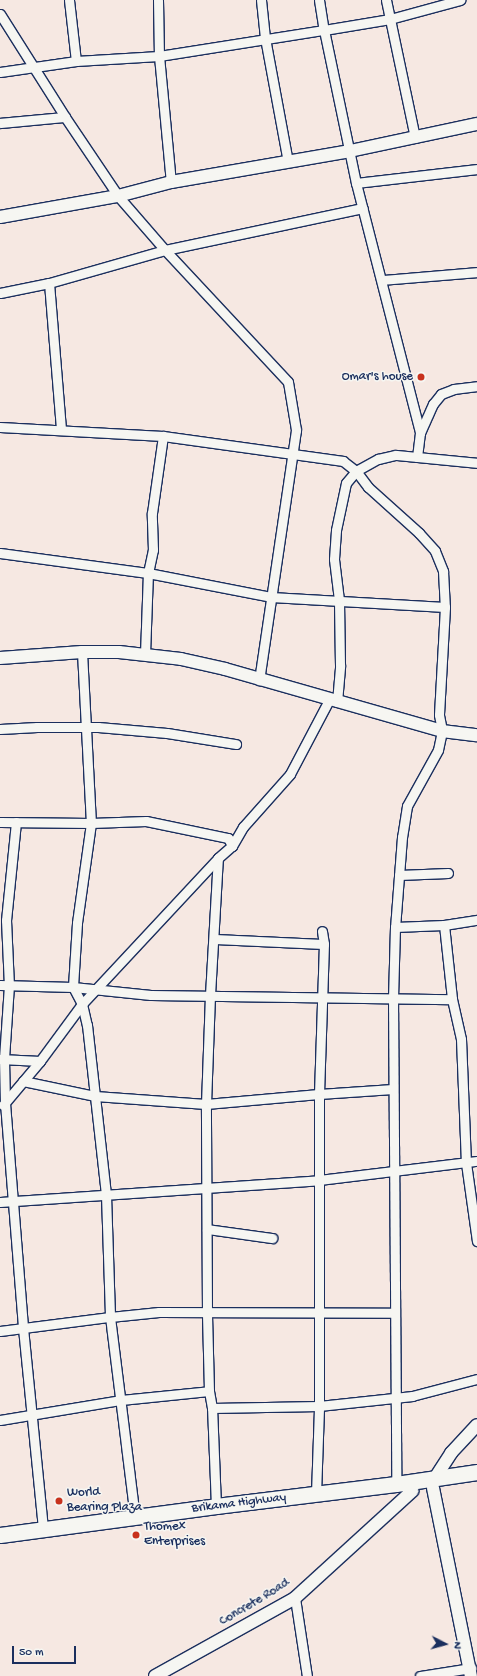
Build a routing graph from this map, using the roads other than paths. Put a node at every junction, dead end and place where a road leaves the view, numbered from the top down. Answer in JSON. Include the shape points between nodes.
{"nodes":[{"id":1,"x":68,"y":0,"type":"edge"},
{"id":2,"x":158,"y":0,"type":"edge"},
{"id":3,"x":261,"y":0,"type":"edge"},
{"id":4,"x":319,"y":0,"type":"edge"},
{"id":5,"x":386,"y":0,"type":"edge"},
{"id":6,"x":460,"y":0,"type":"edge"},
{"id":7,"x":0,"y":14,"type":"edge"},
{"id":8,"x":390,"y":19,"type":"junction"},
{"id":9,"x":324,"y":30,"type":"junction"},
{"id":10,"x":265,"y":38,"type":"junction"},
{"id":11,"x":159,"y":56,"type":"junction"},
{"id":12,"x":76,"y":61,"type":"junction"},
{"id":13,"x":34,"y":67,"type":"junction"},
{"id":14,"x":0,"y":72,"type":"edge"},
{"id":15,"x":65,"y":117,"type":"junction"},
{"id":16,"x":0,"y":123,"type":"edge"},
{"id":17,"x":477,"y":124,"type":"edge"},
{"id":18,"x":415,"y":138,"type":"junction"},
{"id":19,"x":350,"y":151,"type":"junction"},
{"id":20,"x":288,"y":162,"type":"junction"},
{"id":21,"x":477,"y":169,"type":"edge"},
{"id":22,"x":170,"y":182,"type":"junction"},
{"id":23,"x":356,"y":183,"type":"junction"},
{"id":24,"x":118,"y":196,"type":"junction"},
{"id":25,"x":363,"y":208,"type":"junction"},
{"id":26,"x":0,"y":217,"type":"edge"},
{"id":27,"x":165,"y":250,"type":"junction"},
{"id":28,"x":477,"y":272,"type":"edge"},
{"id":29,"x":382,"y":280,"type":"junction"},
{"id":30,"x":49,"y":283,"type":"junction"},
{"id":31,"x":0,"y":293,"type":"edge"},
{"id":32,"x":477,"y":386,"type":"edge"},
{"id":33,"x":0,"y":427,"type":"edge"},
{"id":34,"x":61,"y":430,"type":"junction"},
{"id":35,"x":420,"y":432,"type":"junction"},
{"id":36,"x":163,"y":436,"type":"junction"},
{"id":37,"x":292,"y":453,"type":"junction"},
{"id":38,"x":418,"y":457,"type":"junction"},
{"id":39,"x":477,"y":463,"type":"edge"},
{"id":40,"x":356,"y":471,"type":"junction"},
{"id":41,"x":0,"y":553,"type":"edge"},
{"id":42,"x":148,"y":573,"type":"junction"},
{"id":43,"x":271,"y":597,"type":"junction"},
{"id":44,"x":339,"y":600,"type":"junction"},
{"id":45,"x":445,"y":607,"type":"junction"},
{"id":46,"x":82,"y":652,"type":"junction"},
{"id":47,"x":145,"y":654,"type":"junction"},
{"id":48,"x":0,"y":658,"type":"edge"},
{"id":49,"x":259,"y":680,"type":"junction"},
{"id":50,"x":333,"y":701,"type":"junction"},
{"id":51,"x":86,"y":728,"type":"junction"},
{"id":52,"x":0,"y":729,"type":"edge"},
{"id":53,"x":442,"y":732,"type":"junction"},
{"id":54,"x":477,"y":735,"type":"edge"},
{"id":55,"x":236,"y":744,"type":"dead end"},
{"id":56,"x":0,"y":822,"type":"edge"},
{"id":57,"x":16,"y":822,"type":"junction"},
{"id":58,"x":91,"y":822,"type":"junction"},
{"id":59,"x":232,"y":846,"type":"junction"},
{"id":60,"x":218,"y":858,"type":"junction"},
{"id":61,"x":448,"y":873,"type":"dead end"},
{"id":62,"x":399,"y":875,"type":"junction"},
{"id":63,"x":3,"y":920,"type":"edge"},
{"id":64,"x":477,"y":920,"type":"edge"},
{"id":65,"x":444,"y":925,"type":"junction"},
{"id":66,"x":394,"y":927,"type":"junction"},
{"id":67,"x":322,"y":930,"type":"dead end"},
{"id":68,"x":214,"y":939,"type":"junction"},
{"id":69,"x":324,"y":944,"type":"junction"},
{"id":70,"x":4,"y":985,"type":"edge"},
{"id":71,"x":73,"y":987,"type":"junction"},
{"id":72,"x":98,"y":988,"type":"junction"},
{"id":73,"x":210,"y":995,"type":"junction"},
{"id":74,"x":321,"y":997,"type":"junction"},
{"id":75,"x":392,"y":998,"type":"junction"},
{"id":76,"x":452,"y":999,"type":"junction"},
{"id":77,"x":82,"y":1004,"type":"junction"},
{"id":78,"x":2,"y":1059,"type":"edge"},
{"id":79,"x":40,"y":1061,"type":"junction"},
{"id":80,"x":23,"y":1082,"type":"junction"},
{"id":81,"x":393,"y":1089,"type":"junction"},
{"id":82,"x":319,"y":1094,"type":"junction"},
{"id":83,"x":95,"y":1096,"type":"junction"},
{"id":84,"x":206,"y":1104,"type":"junction"},
{"id":85,"x":2,"y":1106,"type":"edge"},
{"id":86,"x":477,"y":1162,"type":"edge"},
{"id":87,"x":466,"y":1163,"type":"junction"},
{"id":88,"x":395,"y":1170,"type":"junction"},
{"id":89,"x":319,"y":1180,"type":"junction"},
{"id":90,"x":207,"y":1188,"type":"junction"},
{"id":91,"x":106,"y":1195,"type":"junction"},
{"id":92,"x":0,"y":1202,"type":"edge"},
{"id":93,"x":12,"y":1202,"type":"junction"},
{"id":94,"x":207,"y":1229,"type":"junction"},
{"id":95,"x":272,"y":1238,"type":"dead end"},
{"id":96,"x":477,"y":1241,"type":"edge"},
{"id":97,"x":207,"y":1312,"type":"junction"},
{"id":98,"x":395,"y":1313,"type":"junction"},
{"id":99,"x":317,"y":1314,"type":"junction"},
{"id":100,"x":110,"y":1317,"type":"junction"},
{"id":101,"x":23,"y":1328,"type":"junction"},
{"id":102,"x":0,"y":1331,"type":"edge"},
{"id":103,"x":477,"y":1379,"type":"edge"},
{"id":104,"x":209,"y":1391,"type":"junction"},
{"id":105,"x":396,"y":1396,"type":"junction"},
{"id":106,"x":121,"y":1400,"type":"junction"},
{"id":107,"x":319,"y":1406,"type":"junction"},
{"id":108,"x":212,"y":1408,"type":"junction"},
{"id":109,"x":32,"y":1414,"type":"junction"},
{"id":110,"x":0,"y":1420,"type":"edge"},
{"id":111,"x":477,"y":1425,"type":"edge"},
{"id":112,"x":477,"y":1472,"type":"edge"},
{"id":113,"x":477,"y":1482,"type":"edge"},
{"id":114,"x":434,"y":1483,"type":"junction"},
{"id":115,"x":396,"y":1484,"type":"junction"},
{"id":116,"x":412,"y":1491,"type":"junction"},
{"id":117,"x":316,"y":1494,"type":"junction"},
{"id":118,"x":216,"y":1506,"type":"junction"},
{"id":119,"x":135,"y":1517,"type":"junction"},
{"id":120,"x":43,"y":1530,"type":"junction"},
{"id":121,"x":0,"y":1535,"type":"edge"},
{"id":122,"x":0,"y":1544,"type":"edge"},
{"id":123,"x":295,"y":1598,"type":"junction"},
{"id":124,"x":471,"y":1672,"type":"edge"},
{"id":125,"x":155,"y":1676,"type":"edge"},
{"id":126,"x":307,"y":1676,"type":"edge"},
{"id":127,"x":420,"y":1676,"type":"edge"}],
"edges":[{"from":1,"to":12,"type":"street"},
{"from":2,"to":11,"type":"street"},
{"from":3,"to":10,"type":"street"},
{"from":4,"to":9,"type":"street"},
{"from":5,"to":8,"type":"street"},
{"from":6,"to":8,"type":"street"},
{"from":7,"to":13,"type":"street"},
{"from":8,"to":9,"type":"street"},
{"from":8,"to":18,"type":"street"},
{"from":9,"to":10,"type":"street"},
{"from":9,"to":19,"type":"street"},
{"from":10,"to":11,"type":"street"},
{"from":10,"to":20,"type":"street"},
{"from":11,"to":12,"type":"street"},
{"from":11,"to":22,"type":"street"},
{"from":12,"to":13,"type":"street"},
{"from":13,"to":14,"type":"street"},
{"from":13,"to":15,"type":"street"},
{"from":15,"to":16,"type":"street"},
{"from":15,"to":24,"type":"street"},
{"from":17,"to":18,"type":"street"},
{"from":18,"to":19,"type":"street"},
{"from":19,"to":20,"type":"street"},
{"from":19,"to":23,"type":"street"},
{"from":20,"to":22,"type":"street"},
{"from":21,"to":23,"type":"street"},
{"from":22,"to":24,"type":"street"},
{"from":23,"to":25,"type":"street"},
{"from":24,"to":26,"type":"street"},
{"from":24,"to":27,"type":"street"},
{"from":25,"to":27,"type":"street"},
{"from":25,"to":29,"type":"street"},
{"from":27,"to":30,"type":"street"},
{"from":27,"to":37,"type":"street","via":[[288,382],[296,430]]},
{"from":28,"to":29,"type":"street"},
{"from":29,"to":35,"type":"street"},
{"from":30,"to":31,"type":"street"},
{"from":30,"to":34,"type":"street"},
{"from":32,"to":35,"type":"street","via":[[454,389],[441,394],[433,404]]},
{"from":33,"to":34,"type":"street"},
{"from":34,"to":36,"type":"street"},
{"from":35,"to":38,"type":"street"},
{"from":36,"to":37,"type":"street"},
{"from":36,"to":42,"type":"street","via":[[152,513],[153,550]]},
{"from":37,"to":40,"type":"street","via":[[343,461]]},
{"from":37,"to":43,"type":"street"},
{"from":38,"to":39,"type":"street"},
{"from":38,"to":40,"type":"street","via":[[396,455],[378,458]]},
{"from":40,"to":44,"type":"street","via":[[346,483],[336,530],[334,559]]},
{"from":40,"to":45,"type":"street","via":[[368,487],[435,551],[443,572]]},
{"from":41,"to":42,"type":"street"},
{"from":42,"to":43,"type":"street"},
{"from":42,"to":47,"type":"street"},
{"from":43,"to":44,"type":"street"},
{"from":43,"to":49,"type":"street"},
{"from":44,"to":45,"type":"street"},
{"from":44,"to":50,"type":"street","via":[[340,665]]},
{"from":45,"to":53,"type":"street","via":[[439,715]]},
{"from":46,"to":47,"type":"street"},
{"from":46,"to":48,"type":"street"},
{"from":46,"to":51,"type":"street"},
{"from":47,"to":49,"type":"street","via":[[225,669]]},
{"from":49,"to":50,"type":"street"},
{"from":50,"to":53,"type":"street"},
{"from":50,"to":59,"type":"street","via":[[290,774],[243,827]]},
{"from":51,"to":52,"type":"street"},
{"from":51,"to":55,"type":"street","via":[[167,734]]},
{"from":51,"to":58,"type":"street"},
{"from":53,"to":54,"type":"street"},
{"from":53,"to":62,"type":"street","via":[[438,750],[407,806]]},
{"from":56,"to":57,"type":"street"},
{"from":57,"to":58,"type":"street"},
{"from":57,"to":63,"type":"street"},
{"from":58,"to":59,"type":"street","via":[[146,820],[228,838]]},
{"from":58,"to":71,"type":"street","via":[[77,923]]},
{"from":59,"to":60,"type":"street"},
{"from":60,"to":68,"type":"street"},
{"from":60,"to":72,"type":"street"},
{"from":61,"to":62,"type":"street"},
{"from":62,"to":66,"type":"street"},
{"from":63,"to":70,"type":"street"},
{"from":64,"to":65,"type":"street"},
{"from":65,"to":66,"type":"street"},
{"from":65,"to":76,"type":"street"},
{"from":66,"to":75,"type":"street"},
{"from":67,"to":69,"type":"street"},
{"from":68,"to":69,"type":"street"},
{"from":68,"to":73,"type":"street"},
{"from":69,"to":74,"type":"street"},
{"from":70,"to":71,"type":"street"},
{"from":70,"to":78,"type":"street"},
{"from":71,"to":72,"type":"street"},
{"from":71,"to":77,"type":"street"},
{"from":72,"to":73,"type":"street","via":[[151,995]]},
{"from":72,"to":77,"type":"street"},
{"from":73,"to":74,"type":"street"},
{"from":73,"to":84,"type":"street"},
{"from":74,"to":75,"type":"street"},
{"from":74,"to":82,"type":"street"},
{"from":75,"to":76,"type":"street"},
{"from":75,"to":81,"type":"street"},
{"from":76,"to":87,"type":"street","via":[[460,1039]]},
{"from":77,"to":79,"type":"street"},
{"from":77,"to":83,"type":"street","via":[[87,1025]]},
{"from":78,"to":79,"type":"street"},
{"from":78,"to":85,"type":"street"},
{"from":79,"to":80,"type":"street"},
{"from":80,"to":83,"type":"street"},
{"from":80,"to":85,"type":"street"},
{"from":81,"to":82,"type":"street"},
{"from":81,"to":88,"type":"street"},
{"from":82,"to":84,"type":"street"},
{"from":82,"to":89,"type":"street"},
{"from":83,"to":84,"type":"street"},
{"from":83,"to":91,"type":"street"},
{"from":84,"to":90,"type":"street"},
{"from":85,"to":93,"type":"street"},
{"from":86,"to":87,"type":"street"},
{"from":87,"to":88,"type":"street"},
{"from":87,"to":96,"type":"street"},
{"from":88,"to":89,"type":"street"},
{"from":88,"to":98,"type":"street"},
{"from":89,"to":90,"type":"street"},
{"from":89,"to":99,"type":"street"},
{"from":90,"to":91,"type":"street"},
{"from":90,"to":94,"type":"street"},
{"from":91,"to":93,"type":"street"},
{"from":91,"to":100,"type":"street"},
{"from":92,"to":93,"type":"street"},
{"from":93,"to":101,"type":"street"},
{"from":94,"to":95,"type":"street"},
{"from":94,"to":97,"type":"street"},
{"from":97,"to":99,"type":"street"},
{"from":97,"to":100,"type":"street","via":[[159,1312]]},
{"from":97,"to":104,"type":"street"},
{"from":98,"to":99,"type":"street"},
{"from":98,"to":105,"type":"street"},
{"from":99,"to":107,"type":"street"},
{"from":100,"to":101,"type":"street"},
{"from":100,"to":106,"type":"street"},
{"from":101,"to":102,"type":"street"},
{"from":101,"to":109,"type":"street"},
{"from":103,"to":105,"type":"street","via":[[412,1396]]},
{"from":104,"to":106,"type":"street"},
{"from":104,"to":108,"type":"street"},
{"from":105,"to":107,"type":"street"},
{"from":105,"to":115,"type":"street"},
{"from":106,"to":109,"type":"street"},
{"from":106,"to":119,"type":"street"},
{"from":107,"to":108,"type":"street"},
{"from":107,"to":117,"type":"street"},
{"from":108,"to":118,"type":"street"},
{"from":109,"to":110,"type":"street"},
{"from":109,"to":120,"type":"street"},
{"from":111,"to":114,"type":"street","via":[[451,1453]]},
{"from":112,"to":114,"type":"highway","name":"Brikama Highway"},
{"from":113,"to":114,"type":"highway","name":"Brikama Highway"},
{"from":114,"to":115,"type":"highway","name":"Brikama Highway"},
{"from":114,"to":116,"type":"highway","name":"Brikama Highway"},
{"from":114,"to":124,"type":"street"},
{"from":115,"to":117,"type":"highway","name":"Brikama Highway"},
{"from":116,"to":122,"type":"highway","name":"Brikama Highway"},
{"from":116,"to":123,"type":"street","name":"Concrete Road"},
{"from":117,"to":118,"type":"highway","name":"Brikama Highway"},
{"from":118,"to":119,"type":"highway","name":"Brikama Highway"},
{"from":119,"to":120,"type":"highway","name":"Brikama Highway"},
{"from":120,"to":121,"type":"highway","name":"Brikama Highway"},
{"from":123,"to":125,"type":"street","name":"Concrete Road"},
{"from":123,"to":126,"type":"street"},
{"from":124,"to":127,"type":"street"}]}
